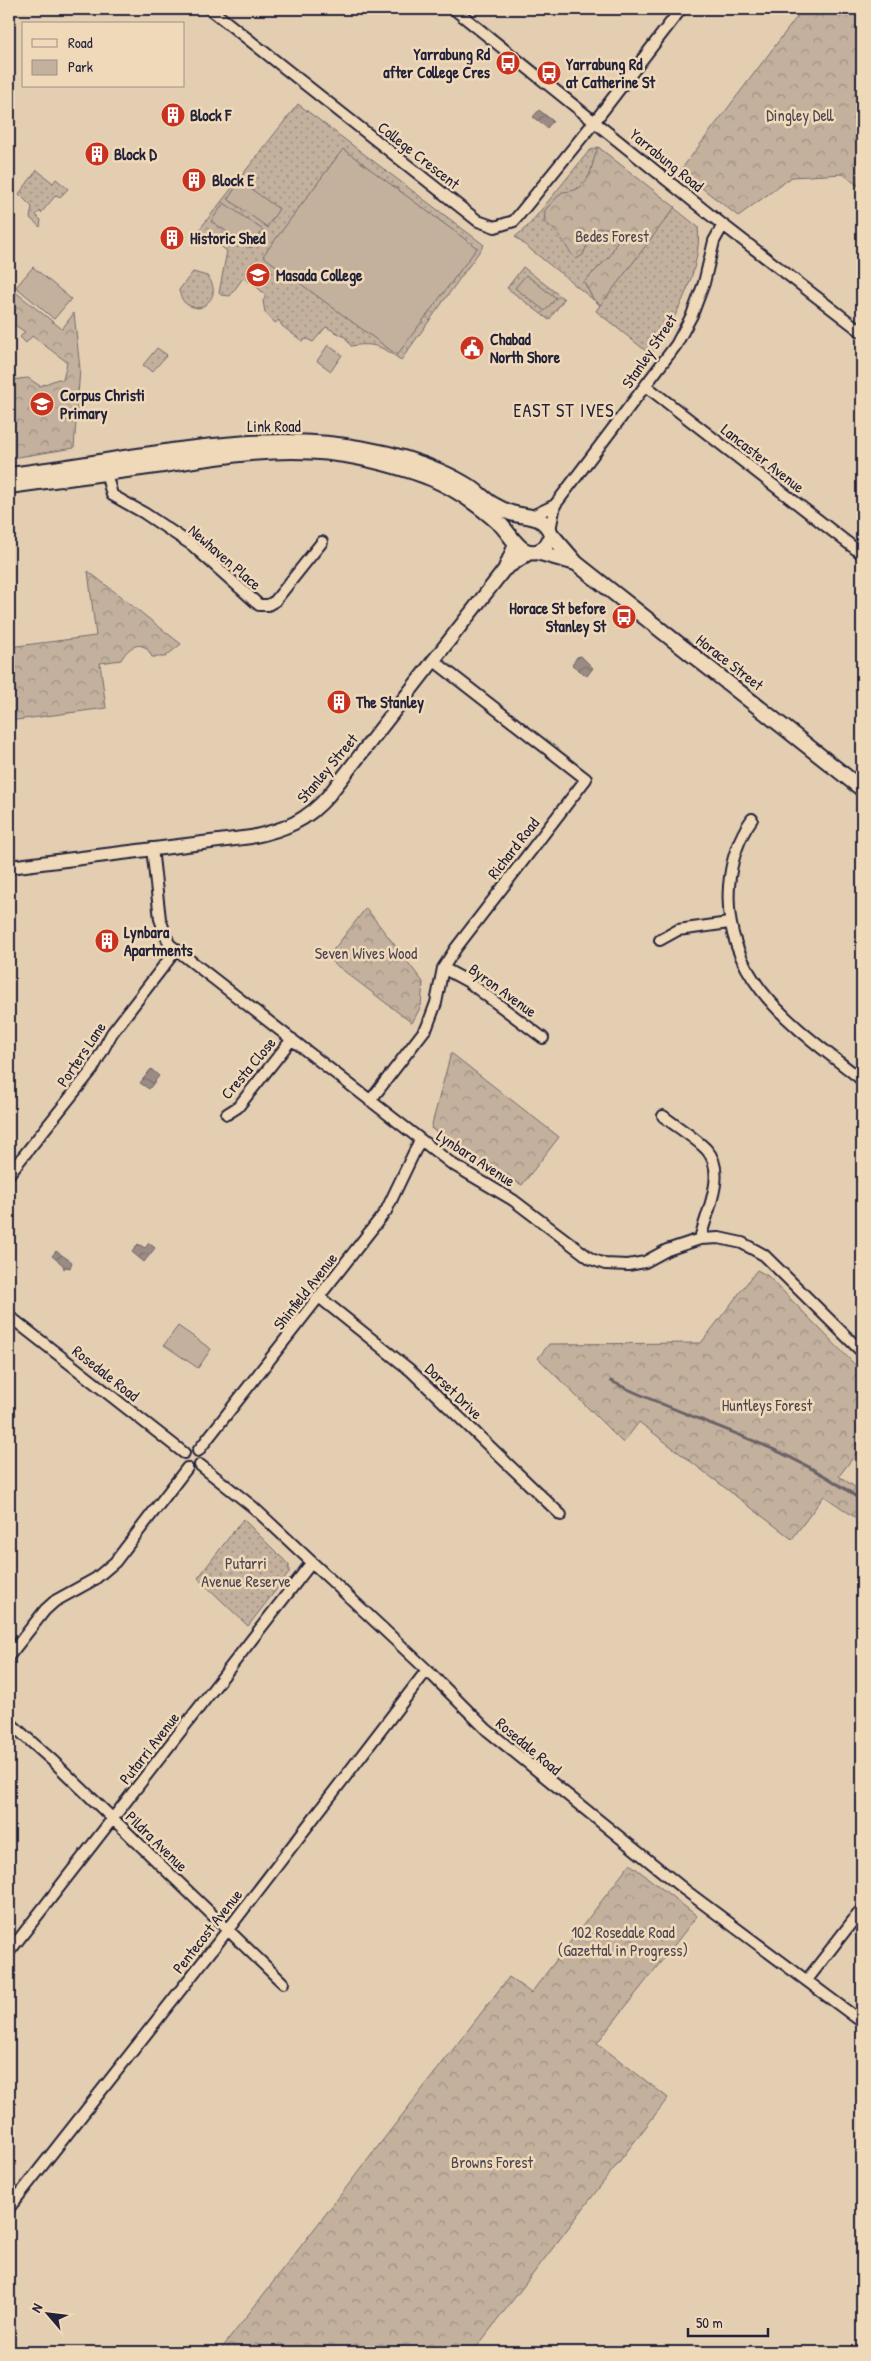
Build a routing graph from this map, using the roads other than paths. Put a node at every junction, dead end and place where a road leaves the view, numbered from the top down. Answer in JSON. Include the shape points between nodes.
{"nodes":[{"id":1,"x":210,"y":9,"type":"edge"},
{"id":2,"x":454,"y":9,"type":"edge"},
{"id":3,"x":680,"y":9,"type":"edge"},
{"id":4,"x":595,"y":121,"type":"junction"},
{"id":5,"x":723,"y":225,"type":"junction"},
{"id":6,"x":862,"y":332,"type":"edge"},
{"id":7,"x":646,"y":386,"type":"junction"},
{"id":8,"x":106,"y":473,"type":"junction"},
{"id":9,"x":9,"y":475,"type":"edge"},
{"id":10,"x":9,"y":486,"type":"edge"},
{"id":11,"x":555,"y":505,"type":"junction"},
{"id":12,"x":530,"y":516,"type":"junction"},
{"id":13,"x":551,"y":532,"type":"junction"},
{"id":14,"x":514,"y":540,"type":"junction"},
{"id":15,"x":322,"y":542,"type":"dead end"},
{"id":16,"x":534,"y":552,"type":"junction"},
{"id":17,"x":862,"y":554,"type":"edge"},
{"id":18,"x":576,"y":563,"type":"junction"},
{"id":19,"x":504,"y":570,"type":"junction"},
{"id":20,"x":433,"y":660,"type":"junction"},
{"id":21,"x":862,"y":789,"type":"edge"},
{"id":22,"x":752,"y":819,"type":"dead end"},
{"id":23,"x":152,"y":848,"type":"junction"},
{"id":24,"x":9,"y":867,"type":"edge"},
{"id":25,"x":729,"y":923,"type":"junction"},
{"id":26,"x":660,"y":940,"type":"dead end"},
{"id":27,"x":176,"y":950,"type":"junction"},
{"id":28,"x":443,"y":968,"type":"junction"},
{"id":29,"x":543,"y":1038,"type":"dead end"},
{"id":30,"x":292,"y":1039,"type":"junction"},
{"id":31,"x":862,"y":1080,"type":"edge"},
{"id":32,"x":370,"y":1101,"type":"junction"},
{"id":33,"x":227,"y":1114,"type":"dead end"},
{"id":34,"x":663,"y":1116,"type":"dead end"},
{"id":35,"x":420,"y":1140,"type":"junction"},
{"id":36,"x":9,"y":1174,"type":"edge"},
{"id":37,"x":700,"y":1239,"type":"junction"},
{"id":38,"x":320,"y":1298,"type":"junction"},
{"id":39,"x":9,"y":1316,"type":"edge"},
{"id":40,"x":862,"y":1352,"type":"edge"},
{"id":41,"x":198,"y":1451,"type":"junction"},
{"id":42,"x":184,"y":1453,"type":"junction"},
{"id":43,"x":200,"y":1465,"type":"junction"},
{"id":44,"x":187,"y":1468,"type":"junction"},
{"id":45,"x":561,"y":1514,"type":"dead end"},
{"id":46,"x":312,"y":1562,"type":"junction"},
{"id":47,"x":9,"y":1656,"type":"edge"},
{"id":48,"x":427,"y":1670,"type":"junction"},
{"id":49,"x":9,"y":1722,"type":"edge"},
{"id":50,"x":112,"y":1819,"type":"junction"},
{"id":51,"x":862,"y":1909,"type":"edge"},
{"id":52,"x":227,"y":1930,"type":"junction"},
{"id":53,"x":9,"y":1952,"type":"edge"},
{"id":54,"x":807,"y":1980,"type":"junction"},
{"id":55,"x":283,"y":1983,"type":"dead end"},
{"id":56,"x":862,"y":2022,"type":"edge"},
{"id":57,"x":9,"y":2208,"type":"edge"}],
"edges":[{"from":1,"to":4,"type":"street","name":"College Crescent","via":[[486,226],[495,227],[514,221]]},
{"from":2,"to":4,"type":"street","name":"Yarrabung Road"},
{"from":3,"to":4,"type":"street","name":"College Crescent"},
{"from":4,"to":5,"type":"street","name":"Yarrabung Road"},
{"from":5,"to":6,"type":"street","name":"Yarrabung Road"},
{"from":5,"to":7,"type":"street","name":"Stanley Street","via":[[714,241],[692,315],[676,345]]},
{"from":7,"to":11,"type":"street","name":"Stanley Street"},
{"from":7,"to":17,"type":"street","name":"Lancaster Avenue"},
{"from":8,"to":10,"type":"main road","name":"Link Road"},
{"from":8,"to":14,"type":"main road","name":"Link Road","via":[[256,452],[336,453],[373,460],[438,482],[486,512]]},
{"from":8,"to":15,"type":"street","name":"Newhaven Place","via":[[112,495],[144,512],[192,545],[259,605],[275,601]]},
{"from":9,"to":12,"type":"main road","name":"Link Road","via":[[232,444],[315,443],[394,456],[420,464],[459,480],[510,513]]},
{"from":11,"to":12,"type":"street","name":"Stanley Street"},
{"from":11,"to":13,"type":"street","name":"Stanley Street"},
{"from":12,"to":13,"type":"main road","via":[[543,520]]},
{"from":12,"to":14,"type":"main road","via":[[517,524]]},
{"from":13,"to":16,"type":"main road","via":[[547,545]]},
{"from":13,"to":18,"type":"main road","name":"Horace Street"},
{"from":14,"to":16,"type":"main road","via":[[525,550]]},
{"from":14,"to":19,"type":"street","name":"Stanley Street"},
{"from":16,"to":18,"type":"main road","name":"Horace Street"},
{"from":16,"to":19,"type":"street","name":"Stanley Street"},
{"from":18,"to":21,"type":"main road","name":"Horace Street"},
{"from":19,"to":20,"type":"street","name":"Stanley Street"},
{"from":20,"to":23,"type":"street","name":"Stanley Street","via":[[329,795],[308,816],[270,833]]},
{"from":20,"to":28,"type":"street","name":"Richard Road","via":[[586,779]]},
{"from":22,"to":25,"type":"street","via":[[740,836],[731,871]]},
{"from":23,"to":24,"type":"street","name":"Stanley Street"},
{"from":23,"to":27,"type":"street","name":"Lynbara Avenue","via":[[162,928]]},
{"from":25,"to":26,"type":"street","via":[[678,930]]},
{"from":25,"to":31,"type":"street","via":[[741,956],[768,1000]]},
{"from":27,"to":30,"type":"street","name":"Lynbara Avenue"},
{"from":27,"to":36,"type":"street","name":"Porters Lane","via":[[112,1033],[92,1070]]},
{"from":28,"to":29,"type":"street","name":"Byron Avenue","via":[[467,980]]},
{"from":28,"to":32,"type":"street","name":"Richard Road","via":[[436,1003],[426,1027]]},
{"from":30,"to":32,"type":"street","name":"Lynbara Avenue"},
{"from":30,"to":33,"type":"street","name":"Cresta Close","via":[[238,1107]]},
{"from":32,"to":35,"type":"street","name":"Lynbara Avenue"},
{"from":34,"to":37,"type":"street","via":[[706,1149],[713,1159],[715,1182]]},
{"from":35,"to":37,"type":"street","name":"Lynbara Avenue","via":[[452,1164],[513,1200],[598,1262],[636,1264]]},
{"from":35,"to":38,"type":"street","name":"Shinfield Avenue","via":[[386,1211]]},
{"from":37,"to":40,"type":"street","name":"Lynbara Avenue","via":[[734,1240],[758,1250]]},
{"from":38,"to":41,"type":"street","name":"Shinfield Avenue"},
{"from":38,"to":45,"type":"street","name":"Dorset Drive","via":[[410,1370]]},
{"from":39,"to":42,"type":"street","name":"Rosedale Road"},
{"from":41,"to":42,"type":"street","via":[[192,1449]]},
{"from":41,"to":43,"type":"street","via":[[202,1456]]},
{"from":42,"to":44,"type":"street","via":[[183,1463]]},
{"from":43,"to":44,"type":"street","via":[[196,1469]]},
{"from":43,"to":46,"type":"street","name":"Rosedale Road","via":[[253,1507]]},
{"from":44,"to":47,"type":"street","via":[[115,1562],[95,1579],[54,1601]]},
{"from":46,"to":48,"type":"street","name":"Rosedale Road"},
{"from":46,"to":50,"type":"street","name":"Putarri Avenue"},
{"from":48,"to":52,"type":"street","name":"Pentecost Avenue"},
{"from":48,"to":54,"type":"street","name":"Rosedale Road","via":[[487,1730],[551,1783],[685,1890]]},
{"from":49,"to":50,"type":"street","name":"Pildra Avenue"},
{"from":50,"to":52,"type":"street","name":"Pildra Avenue"},
{"from":50,"to":53,"type":"street","name":"Putarri Avenue"},
{"from":51,"to":54,"type":"street"},
{"from":52,"to":55,"type":"street","name":"Pildra Avenue"},
{"from":52,"to":57,"type":"street","name":"Pentecost Avenue"},
{"from":54,"to":56,"type":"street","name":"Rosedale Road"}]}
